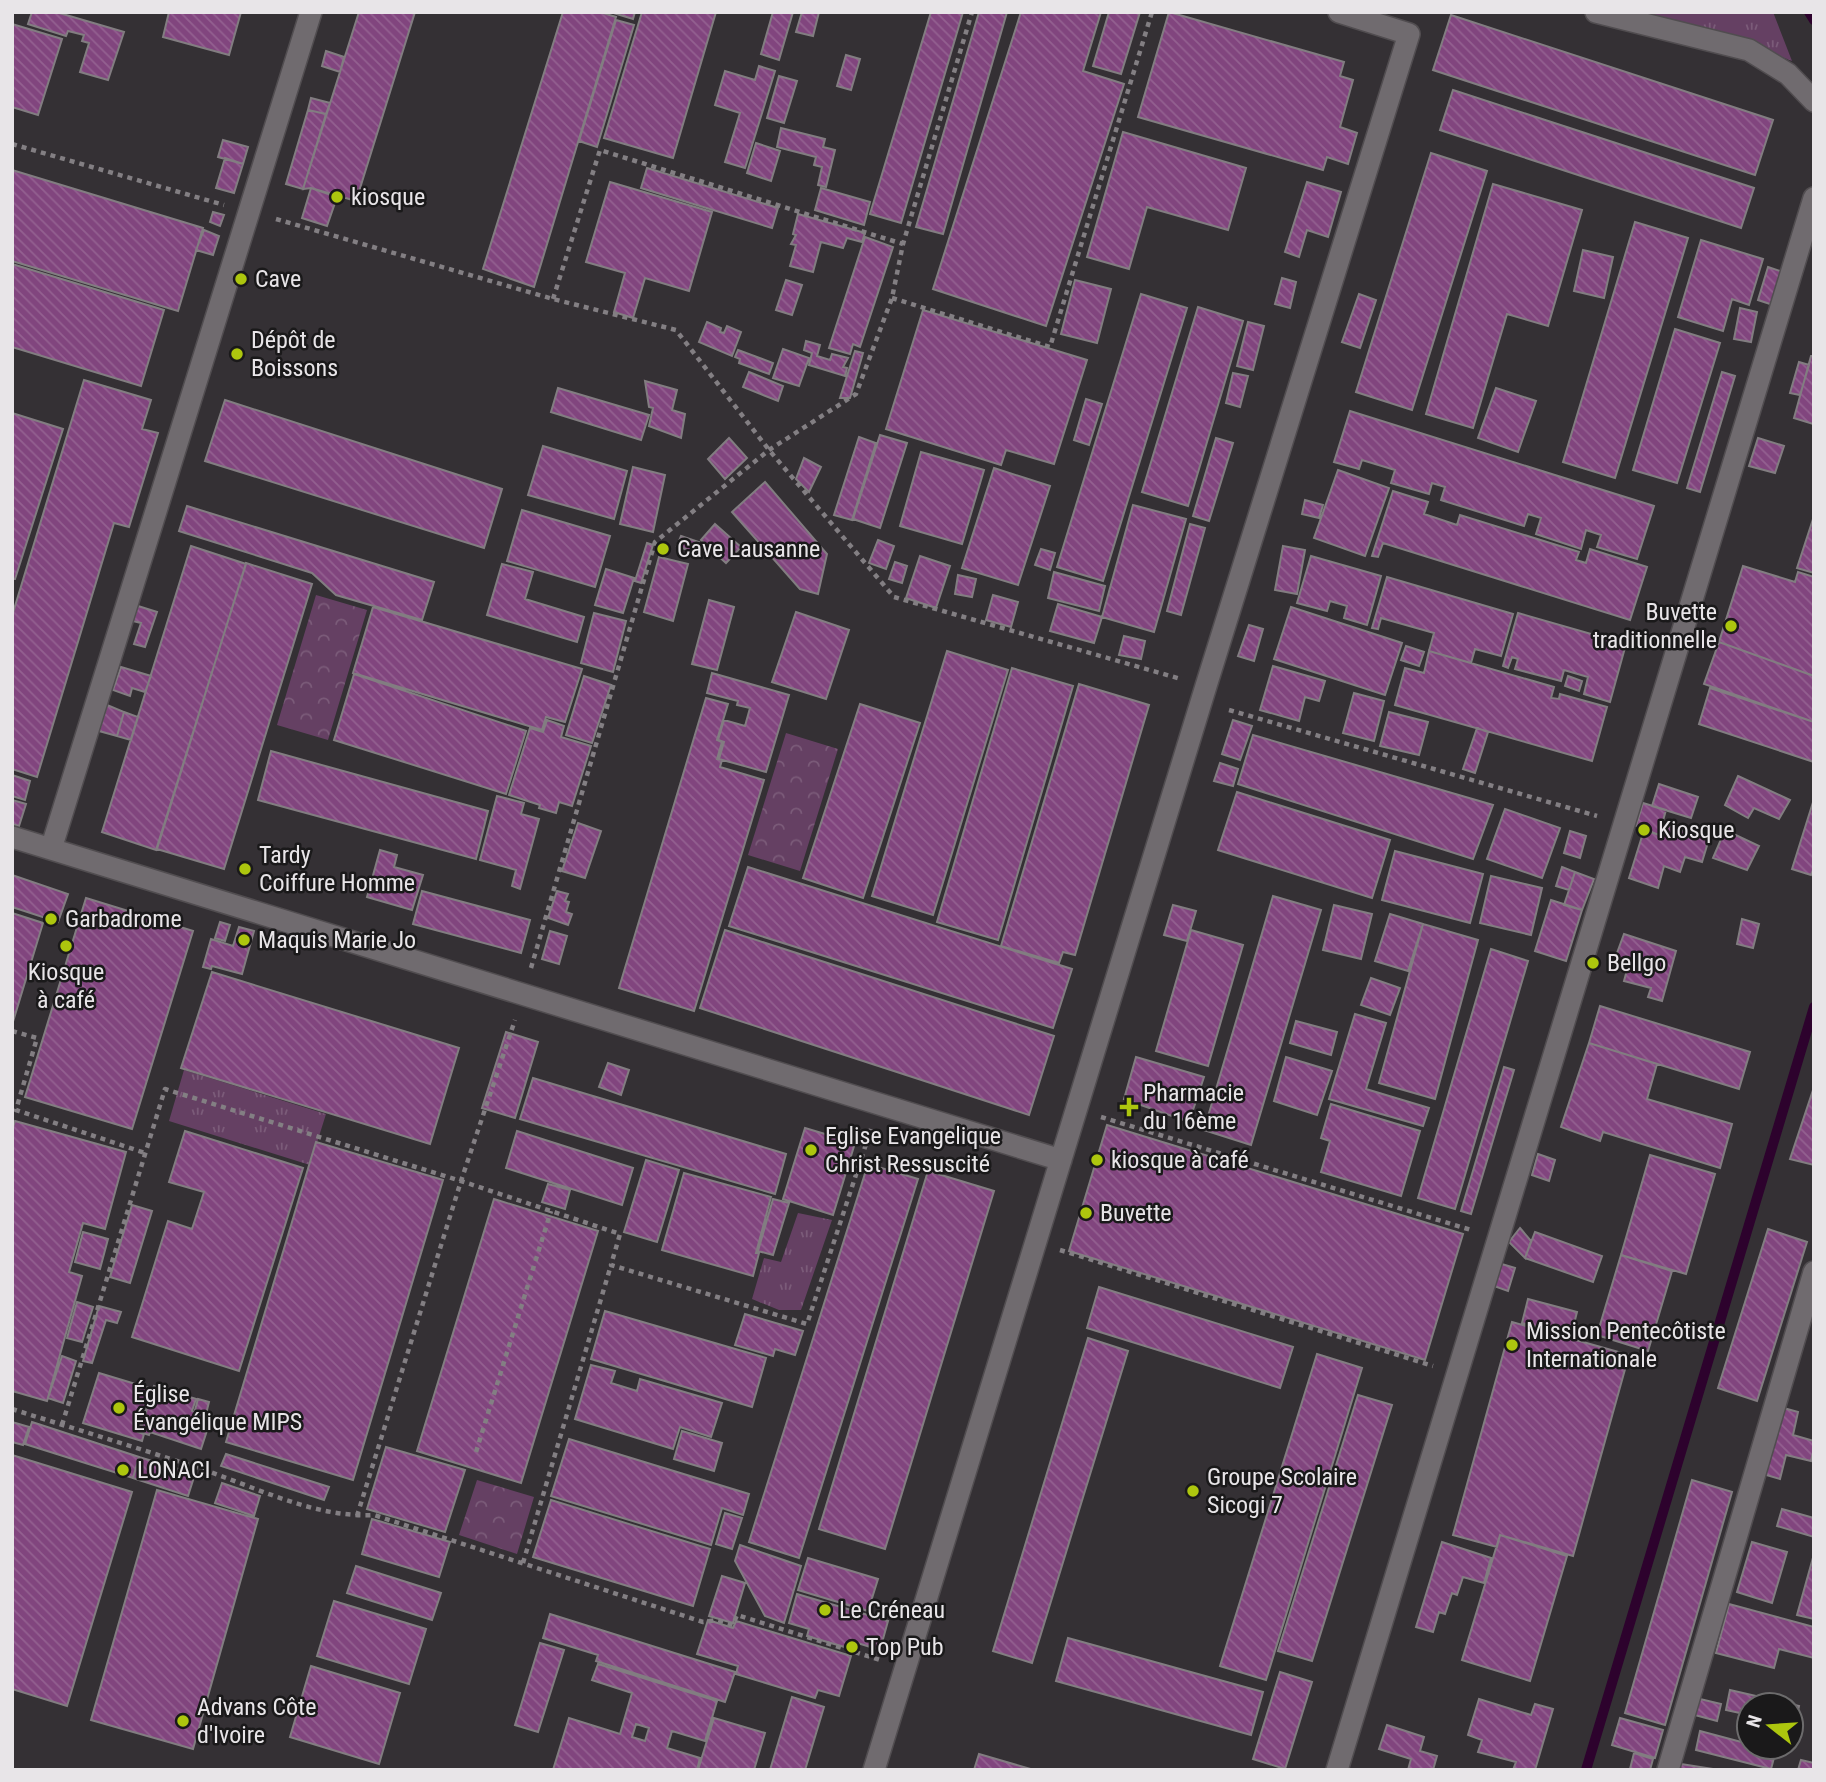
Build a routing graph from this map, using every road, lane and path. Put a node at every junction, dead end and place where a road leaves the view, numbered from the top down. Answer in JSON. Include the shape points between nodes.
{"nodes":[{"id":1,"x":311,"y":12,"type":"edge"},
{"id":2,"x":972,"y":12,"type":"edge"},
{"id":3,"x":1152,"y":12,"type":"edge"},
{"id":4,"x":1339,"y":12,"type":"edge"},
{"id":5,"x":1596,"y":12,"type":"edge"},
{"id":6,"x":1814,"y":102,"type":"edge"},
{"id":7,"x":12,"y":144,"type":"edge"},
{"id":8,"x":1814,"y":198,"type":"edge"},
{"id":9,"x":250,"y":212,"type":"junction"},
{"id":10,"x":902,"y":244,"type":"junction"},
{"id":11,"x":892,"y":298,"type":"junction"},
{"id":12,"x":553,"y":299,"type":"junction"},
{"id":13,"x":769,"y":450,"type":"junction"},
{"id":14,"x":1203,"y":694,"type":"junction"},
{"id":15,"x":1624,"y":823,"type":"junction"},
{"id":16,"x":12,"y":837,"type":"edge"},
{"id":17,"x":51,"y":849,"type":"junction"},
{"id":18,"x":523,"y":994,"type":"junction"},
{"id":19,"x":12,"y":1031,"type":"edge"},
{"id":20,"x":879,"y":1104,"type":"junction"},
{"id":21,"x":1077,"y":1110,"type":"junction"},
{"id":22,"x":145,"y":1153,"type":"junction"},
{"id":23,"x":1061,"y":1160,"type":"junction"},
{"id":24,"x":461,"y":1181,"type":"junction"},
{"id":25,"x":551,"y":1211,"type":"junction"},
{"id":26,"x":1499,"y":1238,"type":"junction"},
{"id":27,"x":1036,"y":1242,"type":"junction"},
{"id":28,"x":611,"y":1265,"type":"junction"},
{"id":29,"x":1814,"y":1272,"type":"edge"},
{"id":30,"x":1457,"y":1373,"type":"junction"},
{"id":31,"x":12,"y":1409,"type":"edge"},
{"id":32,"x":62,"y":1425,"type":"junction"},
{"id":33,"x":476,"y":1452,"type":"dead end"},
{"id":34,"x":357,"y":1516,"type":"junction"},
{"id":35,"x":523,"y":1563,"type":"junction"},
{"id":36,"x":905,"y":1667,"type":"junction"},
{"id":37,"x":874,"y":1770,"type":"edge"},
{"id":38,"x":1338,"y":1770,"type":"edge"},
{"id":39,"x":1668,"y":1770,"type":"edge"}],
"edges":[{"from":1,"to":9,"type":"street"},
{"from":2,"to":10,"type":"path"},
{"from":3,"to":11,"type":"path","via":[[1050,347]]},
{"from":4,"to":14,"type":"street","via":[[1409,34]]},
{"from":5,"to":6,"type":"street","via":[[1749,50],[1788,74]]},
{"from":7,"to":9,"type":"path"},
{"from":8,"to":15,"type":"street"},
{"from":9,"to":12,"type":"path"},
{"from":9,"to":17,"type":"street"},
{"from":10,"to":11,"type":"path"},
{"from":10,"to":12,"type":"path","via":[[600,150]]},
{"from":11,"to":13,"type":"path","via":[[856,394]]},
{"from":12,"to":13,"type":"path","via":[[677,330]]},
{"from":13,"to":14,"type":"path","via":[[894,597]]},
{"from":13,"to":18,"type":"path","via":[[655,541]]},
{"from":14,"to":15,"type":"path"},
{"from":14,"to":21,"type":"street"},
{"from":15,"to":26,"type":"street"},
{"from":16,"to":17,"type":"street"},
{"from":17,"to":18,"type":"street"},
{"from":18,"to":20,"type":"street"},
{"from":18,"to":24,"type":"path"},
{"from":19,"to":22,"type":"path","via":[[37,1038],[16,1110]]},
{"from":20,"to":23,"type":"street"},
{"from":20,"to":28,"type":"path","via":[[807,1324]]},
{"from":21,"to":23,"type":"street"},
{"from":21,"to":26,"type":"path"},
{"from":22,"to":24,"type":"path","via":[[165,1089]]},
{"from":22,"to":32,"type":"path"},
{"from":23,"to":27,"type":"street"},
{"from":24,"to":25,"type":"path"},
{"from":24,"to":34,"type":"path"},
{"from":25,"to":28,"type":"path","via":[[620,1234]]},
{"from":25,"to":33,"type":"path"},
{"from":26,"to":30,"type":"street"},
{"from":27,"to":30,"type":"path"},
{"from":27,"to":36,"type":"street"},
{"from":28,"to":35,"type":"path"},
{"from":29,"to":39,"type":"street"},
{"from":30,"to":38,"type":"street"},
{"from":31,"to":32,"type":"path"},
{"from":32,"to":34,"type":"path","via":[[290,1501]]},
{"from":34,"to":35,"type":"path","via":[[374,1515]]},
{"from":35,"to":36,"type":"path","via":[[703,1622],[733,1625],[737,1615]]},
{"from":36,"to":37,"type":"street"}]}
